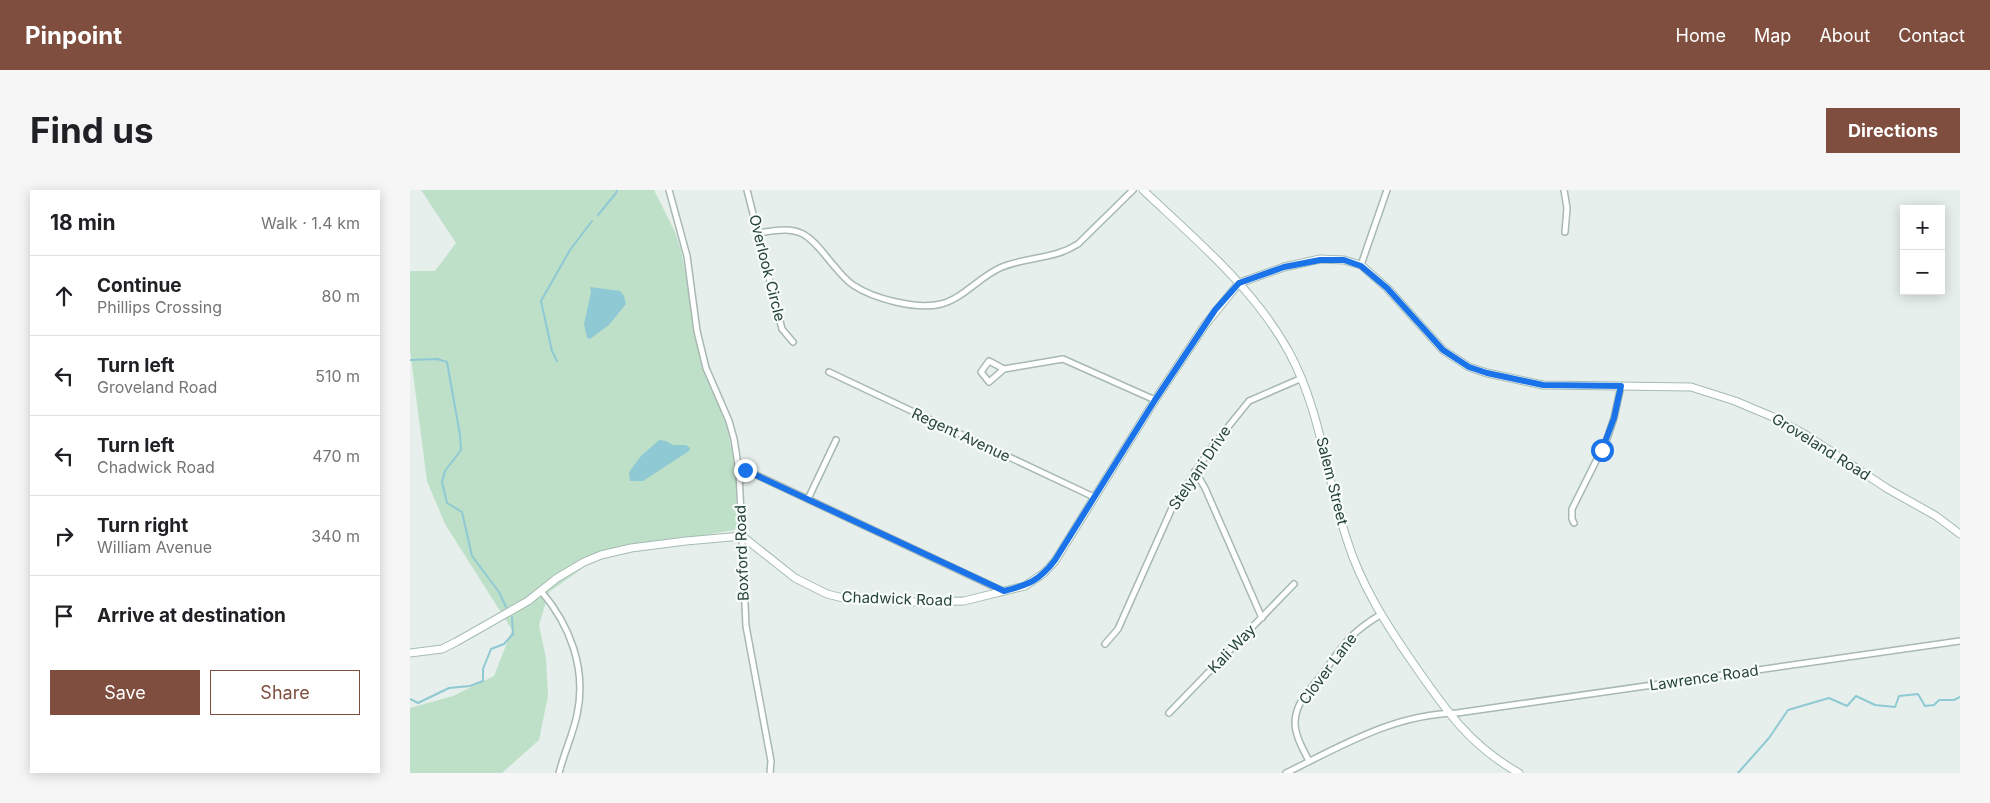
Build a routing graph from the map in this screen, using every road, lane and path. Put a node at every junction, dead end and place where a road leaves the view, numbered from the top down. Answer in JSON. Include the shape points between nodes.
{"nodes":[{"id":1,"x":669,"y":190,"type":"edge"},
{"id":2,"x":747,"y":190,"type":"edge"},
{"id":3,"x":1133,"y":190,"type":"edge"},
{"id":4,"x":1143,"y":190,"type":"edge"},
{"id":5,"x":1387,"y":190,"type":"edge"},
{"id":6,"x":1564,"y":190,"type":"edge"},
{"id":7,"x":1565,"y":232,"type":"dead end"},
{"id":8,"x":758,"y":233,"type":"junction"},
{"id":9,"x":1361,"y":266,"type":"junction"},
{"id":10,"x":1239,"y":283,"type":"junction"},
{"id":11,"x":793,"y":342,"type":"dead end"},
{"id":12,"x":1004,"y":369,"type":"dead end"},
{"id":13,"x":829,"y":372,"type":"dead end"},
{"id":14,"x":1302,"y":378,"type":"junction"},
{"id":15,"x":1621,"y":386,"type":"junction"},
{"id":16,"x":1155,"y":400,"type":"junction"},
{"id":17,"x":836,"y":440,"type":"dead end"},
{"id":18,"x":738,"y":469,"type":"junction"},
{"id":19,"x":1196,"y":471,"type":"junction"},
{"id":20,"x":1094,"y":497,"type":"junction"},
{"id":21,"x":808,"y":499,"type":"junction"},
{"id":22,"x":1574,"y":523,"type":"dead end"},
{"id":23,"x":1960,"y":534,"type":"edge"},
{"id":24,"x":742,"y":536,"type":"junction"},
{"id":25,"x":1294,"y":584,"type":"dead end"},
{"id":26,"x":541,"y":591,"type":"junction"},
{"id":27,"x":1004,"y":591,"type":"junction"},
{"id":28,"x":1380,"y":615,"type":"junction"},
{"id":29,"x":1262,"y":618,"type":"junction"},
{"id":30,"x":1960,"y":641,"type":"edge"},
{"id":31,"x":1105,"y":644,"type":"dead end"},
{"id":32,"x":410,"y":653,"type":"edge"},
{"id":33,"x":1169,"y":713,"type":"dead end"},
{"id":34,"x":1448,"y":713,"type":"junction"},
{"id":35,"x":1310,"y":761,"type":"junction"},
{"id":36,"x":559,"y":773,"type":"edge"},
{"id":37,"x":770,"y":773,"type":"edge"},
{"id":38,"x":1286,"y":773,"type":"edge"},
{"id":39,"x":1519,"y":773,"type":"edge"}],
"edges":[{"from":1,"to":18,"type":"street","name":"Boxford Road","via":[[687,256],[699,340],[706,368],[729,421]]},
{"from":2,"to":8,"type":"street","name":"Overlook Circle"},
{"from":3,"to":8,"type":"street","via":[[1071,248],[1055,255],[1001,267],[950,301],[930,306],[906,305],[853,285],[814,242],[801,233],[777,230]]},
{"from":4,"to":10,"type":"main road","name":"Salem Street"},
{"from":5,"to":9,"type":"street"},
{"from":6,"to":7,"type":"street"},
{"from":8,"to":11,"type":"street","name":"Overlook Circle","via":[[782,329]]},
{"from":9,"to":10,"type":"main road","name":"Groveland Road","via":[[1344,260],[1311,261]]},
{"from":9,"to":15,"type":"main road","name":"Groveland Road","via":[[1387,288],[1443,350],[1469,367],[1543,385]]},
{"from":10,"to":14,"type":"main road","name":"Salem Street","via":[[1264,313]]},
{"from":10,"to":16,"type":"main road","name":"Chadwick Road","via":[[1205,325]]},
{"from":12,"to":16,"type":"street","via":[[1063,359]]},
{"from":13,"to":20,"type":"street","name":"Regent Avenue"},
{"from":14,"to":19,"type":"street","name":"Stelyani Drive","via":[[1249,401]]},
{"from":14,"to":28,"type":"main road","name":"Salem Street","via":[[1347,541]]},
{"from":15,"to":22,"type":"street","via":[[1607,439],[1572,509]]},
{"from":15,"to":23,"type":"main road","name":"Groveland Road","via":[[1691,387],[1773,417],[1936,516]]},
{"from":16,"to":20,"type":"main road","name":"Chadwick Road"},
{"from":17,"to":21,"type":"street"},
{"from":18,"to":21,"type":"street"},
{"from":18,"to":24,"type":"street","name":"Boxford Road"},
{"from":19,"to":29,"type":"street"},
{"from":19,"to":31,"type":"street","name":"Stelyani Drive","via":[[1160,532],[1118,629]]},
{"from":20,"to":27,"type":"main road","name":"Chadwick Road","via":[[1044,573],[1025,586]]},
{"from":21,"to":27,"type":"street"},
{"from":24,"to":26,"type":"main road","via":[[611,552],[584,562]]},
{"from":24,"to":27,"type":"main road","name":"Chadwick Road","via":[[796,578],[840,598],[948,602],[972,600]]},
{"from":24,"to":37,"type":"street","name":"Boxford Road","via":[[746,626],[771,761]]},
{"from":25,"to":29,"type":"street","name":"Kali Way"},
{"from":26,"to":32,"type":"main road","via":[[442,648]]},
{"from":26,"to":36,"type":"street","via":[[564,622],[577,660],[580,696],[577,715]]},
{"from":28,"to":34,"type":"main road","name":"Salem Street"},
{"from":28,"to":35,"type":"street","name":"Clover Lane","via":[[1361,626],[1341,647],[1301,700],[1295,720],[1296,730]]},
{"from":29,"to":33,"type":"street","name":"Kali Way"},
{"from":30,"to":34,"type":"street","name":"Lawrence Road"},
{"from":34,"to":35,"type":"street","name":"Lawrence Road","via":[[1371,730]]},
{"from":34,"to":39,"type":"main road","name":"Salem Street","via":[[1484,750]]},
{"from":35,"to":38,"type":"street","name":"Lawrence Road"}]}
